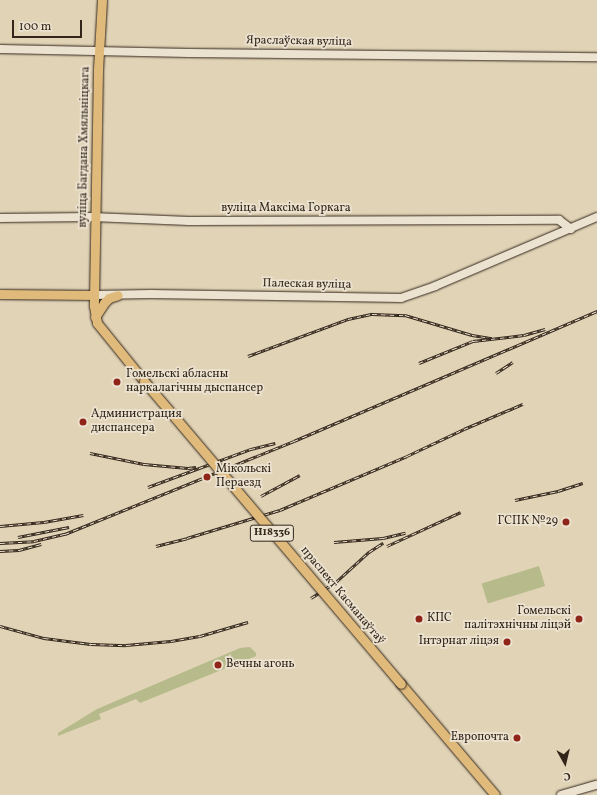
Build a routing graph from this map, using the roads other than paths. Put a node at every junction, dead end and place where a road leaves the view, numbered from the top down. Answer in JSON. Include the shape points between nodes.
{"nodes":[{"id":1,"x":102,"y":0,"type":"edge"},
{"id":2,"x":0,"y":50,"type":"edge"},
{"id":3,"x":99,"y":51,"type":"junction"},
{"id":4,"x":597,"y":57,"type":"edge"},
{"id":5,"x":597,"y":217,"type":"edge"},
{"id":6,"x":0,"y":218,"type":"edge"},
{"id":7,"x":96,"y":218,"type":"junction"},
{"id":8,"x":570,"y":228,"type":"junction"},
{"id":9,"x":0,"y":294,"type":"edge"},
{"id":10,"x":94,"y":295,"type":"junction"},
{"id":11,"x":118,"y":295,"type":"junction"},
{"id":12,"x":96,"y":317,"type":"junction"},
{"id":13,"x":597,"y":786,"type":"edge"},
{"id":14,"x":495,"y":795,"type":"edge"},
{"id":15,"x":561,"y":795,"type":"edge"}],
"edges":[{"from":1,"to":3,"type":"main road","name":"вуліца Багдана Хмяльніцкага"},
{"from":2,"to":3,"type":"street","name":"Яраслаўская вуліца"},
{"from":3,"to":4,"type":"street","name":"Яраслаўская вуліца"},
{"from":3,"to":7,"type":"main road","name":"вуліца Багдана Хмяльніцкага"},
{"from":5,"to":8,"type":"street","name":"Палеская вуліца"},
{"from":6,"to":7,"type":"street","name":"вуліца Максіма Горкага"},
{"from":7,"to":8,"type":"street","name":"вуліца Максіма Горкага","via":[[190,221],[559,220]]},
{"from":7,"to":10,"type":"main road","name":"вуліца Багдана Хмяльніцкага"},
{"from":8,"to":11,"type":"street","name":"Палеская вуліца","via":[[422,292],[400,298]]},
{"from":9,"to":10,"type":"main road","name":"Палеская вуліца"},
{"from":10,"to":11,"type":"street","name":"Палеская вуліца"},
{"from":10,"to":12,"type":"main road","name":"праспект Касманаўтаў","number":"Н18336"},
{"from":11,"to":12,"type":"main road","via":[[104,303]]},
{"from":12,"to":14,"type":"main road","name":"праспект Касманаўтаў","number":"Н18336","bridge":true,"via":[[97,323],[144,381]]},
{"from":13,"to":15,"type":"street"}]}
